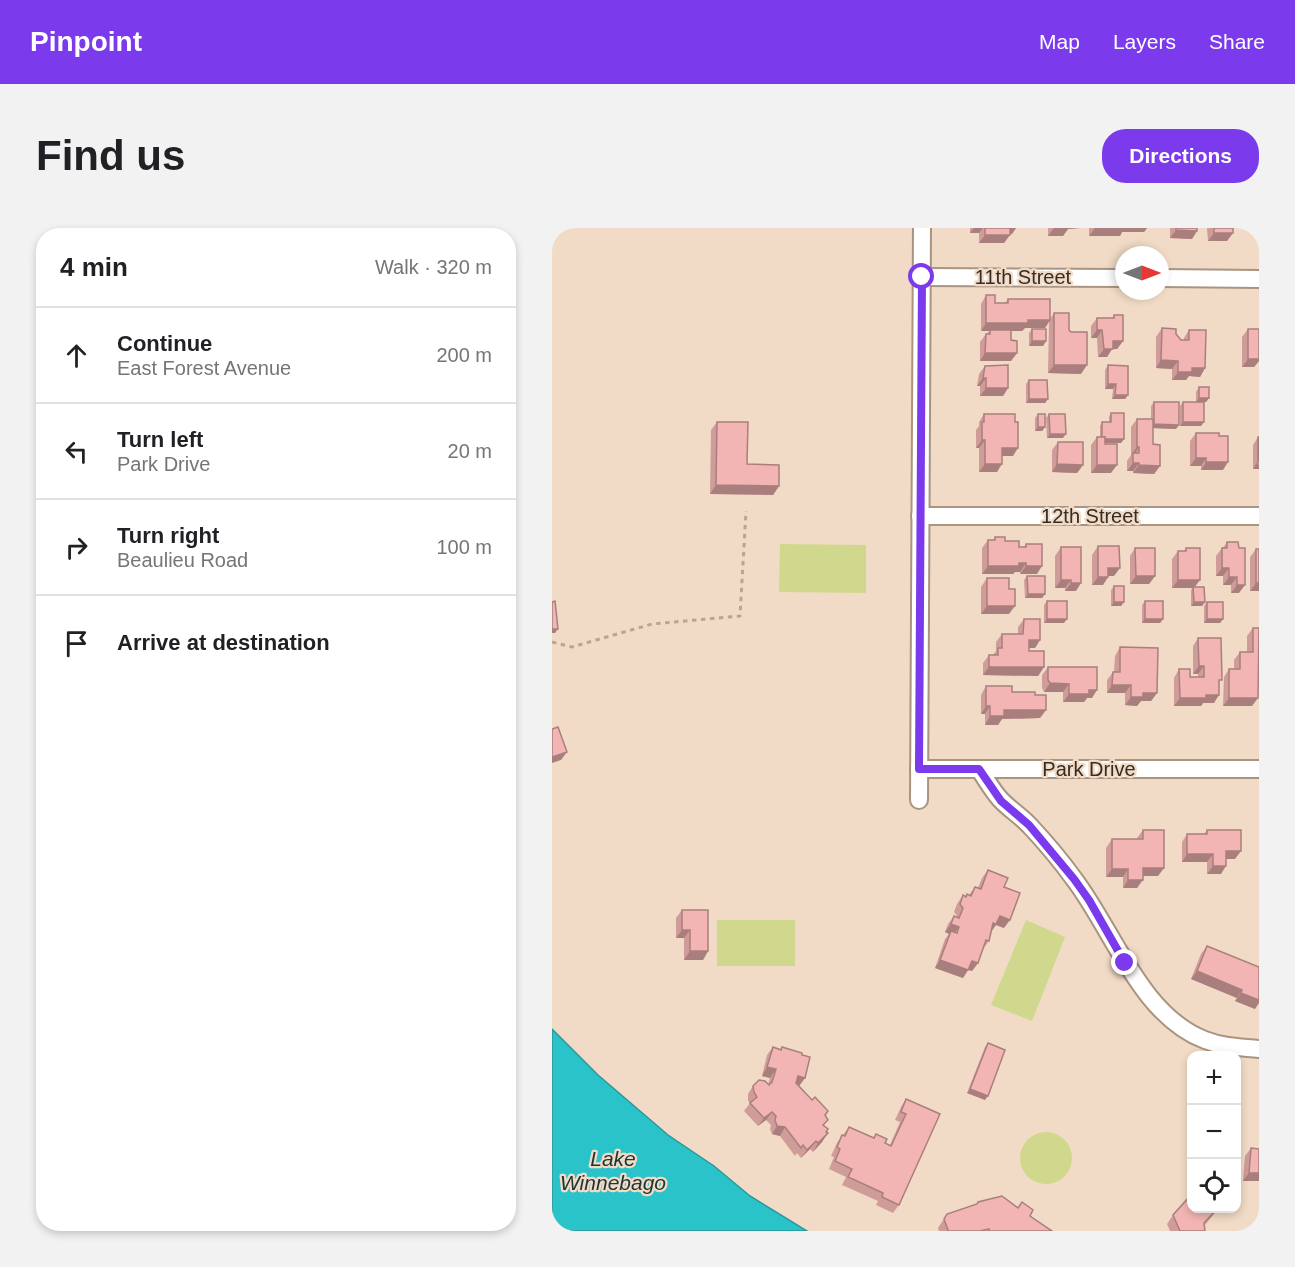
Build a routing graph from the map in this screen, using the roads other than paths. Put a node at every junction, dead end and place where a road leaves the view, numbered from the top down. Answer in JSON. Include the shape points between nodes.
{"nodes":[{"id":1,"x":922,"y":228,"type":"edge"},
{"id":2,"x":922,"y":277,"type":"junction"},
{"id":3,"x":1115,"y":278,"type":"edge"},
{"id":4,"x":1169,"y":278,"type":"edge"},
{"id":5,"x":1259,"y":279,"type":"edge"},
{"id":6,"x":920,"y":516,"type":"junction"},
{"id":7,"x":1259,"y":516,"type":"edge"},
{"id":8,"x":919,"y":769,"type":"junction"},
{"id":9,"x":979,"y":769,"type":"junction"},
{"id":10,"x":1259,"y":769,"type":"edge"},
{"id":11,"x":919,"y":800,"type":"dead end"},
{"id":12,"x":1259,"y":1049,"type":"edge"}],
"edges":[{"from":1,"to":2,"type":"street"},
{"from":2,"to":3,"type":"street","name":"11th Street"},
{"from":2,"to":6,"type":"street"},
{"from":4,"to":5,"type":"street"},
{"from":6,"to":7,"type":"street","name":"12th Street"},
{"from":6,"to":8,"type":"street"},
{"from":8,"to":9,"type":"street","name":"Park Drive"},
{"from":8,"to":11,"type":"street"},
{"from":9,"to":10,"type":"street","name":"Park Drive"},
{"from":9,"to":12,"type":"street","via":[[1001,801],[1029,825],[1074,879],[1132,974],[1167,1017],[1204,1040]]}]}
